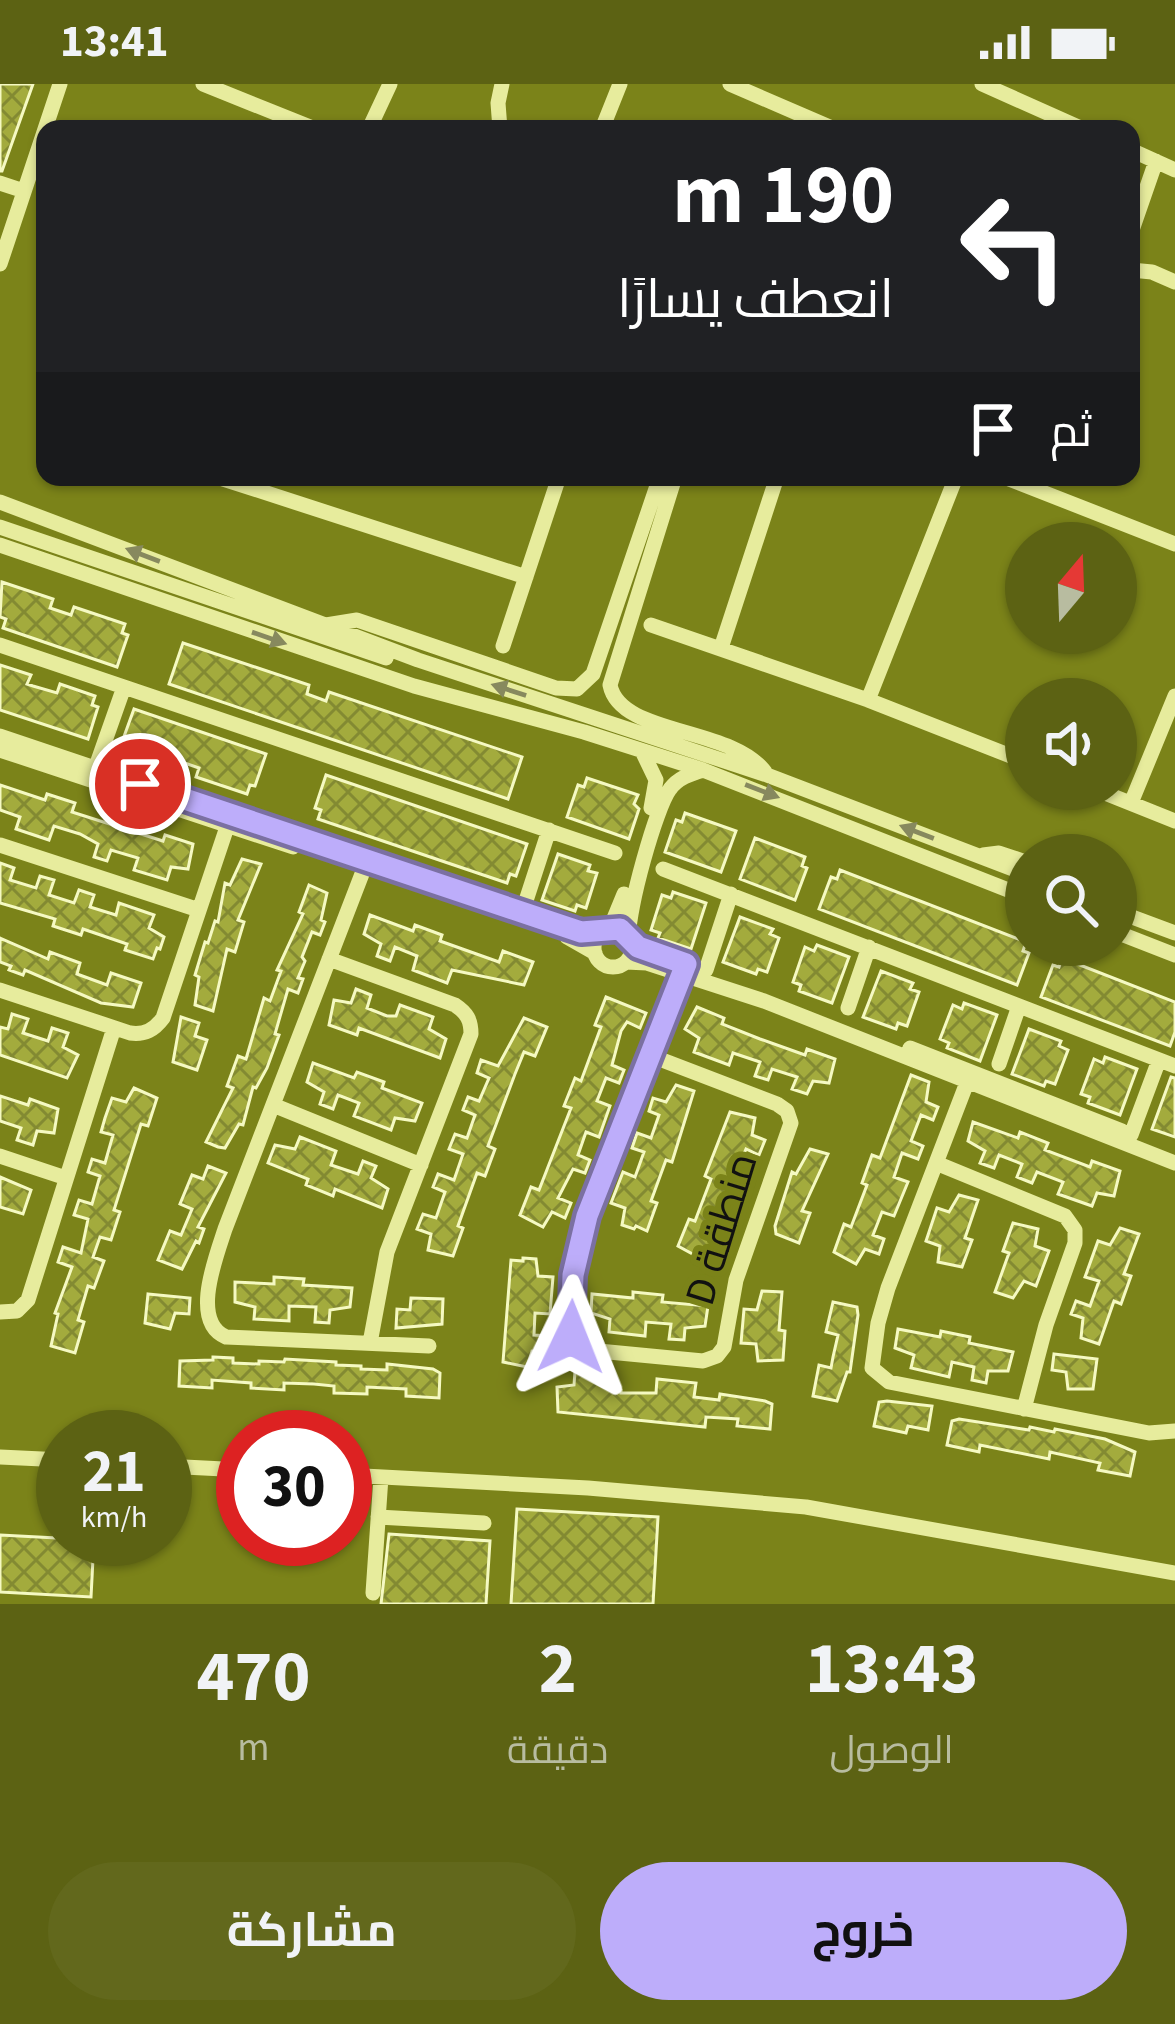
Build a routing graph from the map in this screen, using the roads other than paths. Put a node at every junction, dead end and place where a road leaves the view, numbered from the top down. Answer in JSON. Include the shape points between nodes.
{"nodes":[{"id":1,"x":60,"y":84,"type":"edge"},
{"id":2,"x":203,"y":84,"type":"edge"},
{"id":3,"x":391,"y":84,"type":"edge"},
{"id":4,"x":502,"y":84,"type":"edge"},
{"id":5,"x":620,"y":84,"type":"edge"},
{"id":6,"x":730,"y":84,"type":"edge"},
{"id":7,"x":982,"y":84,"type":"edge"},
{"id":8,"x":48,"y":120,"type":"edge"},
{"id":9,"x":293,"y":120,"type":"edge"},
{"id":10,"x":373,"y":120,"type":"edge"},
{"id":11,"x":500,"y":120,"type":"edge"},
{"id":12,"x":606,"y":120,"type":"edge"},
{"id":13,"x":809,"y":120,"type":"edge"},
{"id":14,"x":1064,"y":120,"type":"edge"},
{"id":15,"x":1140,"y":154,"type":"edge"},
{"id":16,"x":36,"y":155,"type":"edge"},
{"id":17,"x":1156,"y":161,"type":"junction"},
{"id":18,"x":1175,"y":170,"type":"edge"},
{"id":19,"x":0,"y":183,"type":"edge"},
{"id":20,"x":24,"y":191,"type":"junction"},
{"id":21,"x":1140,"y":200,"type":"edge"},
{"id":22,"x":1140,"y":262,"type":"edge"},
{"id":23,"x":0,"y":264,"type":"edge"},
{"id":24,"x":1140,"y":271,"type":"edge"},
{"id":25,"x":1152,"y":272,"type":"junction"},
{"id":26,"x":1175,"y":282,"type":"edge"},
{"id":27,"x":246,"y":486,"type":"edge"},
{"id":28,"x":556,"y":486,"type":"edge"},
{"id":29,"x":657,"y":486,"type":"edge"},
{"id":30,"x":672,"y":486,"type":"edge"},
{"id":31,"x":774,"y":486,"type":"edge"},
{"id":32,"x":952,"y":486,"type":"edge"},
{"id":33,"x":1027,"y":486,"type":"edge"},
{"id":34,"x":0,"y":502,"type":"edge"},
{"id":35,"x":0,"y":527,"type":"edge"},
{"id":36,"x":1175,"y":544,"type":"edge"},
{"id":37,"x":0,"y":545,"type":"edge"},
{"id":38,"x":526,"y":577,"type":"junction"},
{"id":39,"x":326,"y":625,"type":"junction"},
{"id":40,"x":651,"y":626,"type":"dead end"},
{"id":41,"x":617,"y":631,"type":"junction"},
{"id":42,"x":0,"y":645,"type":"edge"},
{"id":43,"x":503,"y":646,"type":"dead end"},
{"id":44,"x":721,"y":648,"type":"junction"},
{"id":45,"x":418,"y":660,"type":"junction"},
{"id":46,"x":124,"y":687,"type":"junction"},
{"id":47,"x":1175,"y":696,"type":"edge"},
{"id":48,"x":868,"y":700,"type":"junction"},
{"id":49,"x":0,"y":736,"type":"edge"},
{"id":50,"x":0,"y":750,"type":"edge"},
{"id":51,"x":641,"y":751,"type":"junction"},
{"id":52,"x":1005,"y":754,"type":"edge"},
{"id":53,"x":703,"y":770,"type":"junction"},
{"id":54,"x":93,"y":774,"type":"junction"},
{"id":55,"x":767,"y":775,"type":"junction"},
{"id":56,"x":1137,"y":788,"type":"edge"},
{"id":57,"x":1137,"y":805,"type":"edge"},
{"id":58,"x":229,"y":821,"type":"junction"},
{"id":59,"x":1175,"y":821,"type":"edge"},
{"id":60,"x":549,"y":830,"type":"junction"},
{"id":61,"x":0,"y":844,"type":"edge"},
{"id":62,"x":614,"y":853,"type":"dead end"},
{"id":63,"x":1005,"y":855,"type":"edge"},
{"id":64,"x":980,"y":856,"type":"junction"},
{"id":65,"x":365,"y":865,"type":"junction"},
{"id":66,"x":1005,"y":866,"type":"edge"},
{"id":67,"x":663,"y":869,"type":"dead end"},
{"id":68,"x":1005,"y":889,"type":"edge"},
{"id":69,"x":731,"y":894,"type":"junction"},
{"id":70,"x":199,"y":910,"type":"junction"},
{"id":71,"x":522,"y":913,"type":"junction"},
{"id":72,"x":1137,"y":918,"type":"edge"},
{"id":73,"x":605,"y":931,"type":"junction"},
{"id":74,"x":1175,"y":933,"type":"edge"},
{"id":75,"x":631,"y":939,"type":"junction"},
{"id":76,"x":1137,"y":940,"type":"edge"},
{"id":77,"x":869,"y":947,"type":"junction"},
{"id":78,"x":595,"y":953,"type":"junction"},
{"id":79,"x":1175,"y":955,"type":"edge"},
{"id":80,"x":329,"y":959,"type":"junction"},
{"id":81,"x":626,"y":962,"type":"junction"},
{"id":82,"x":684,"y":968,"type":"junction"},
{"id":83,"x":706,"y":970,"type":"junction"},
{"id":84,"x":0,"y":989,"type":"edge"},
{"id":85,"x":1019,"y":1006,"type":"junction"},
{"id":86,"x":848,"y":1008,"type":"dead end"},
{"id":87,"x":114,"y":1028,"type":"junction"},
{"id":88,"x":650,"y":1055,"type":"junction"},
{"id":89,"x":1167,"y":1063,"type":"edge"},
{"id":90,"x":999,"y":1064,"type":"dead end"},
{"id":91,"x":969,"y":1077,"type":"junction"},
{"id":92,"x":273,"y":1106,"type":"junction"},
{"id":93,"x":1131,"y":1135,"type":"junction"},
{"id":94,"x":1175,"y":1152,"type":"edge"},
{"id":95,"x":0,"y":1156,"type":"edge"},
{"id":96,"x":936,"y":1163,"type":"junction"},
{"id":97,"x":1175,"y":1163,"type":"edge"},
{"id":98,"x":421,"y":1165,"type":"junction"},
{"id":99,"x":66,"y":1178,"type":"junction"},
{"id":100,"x":0,"y":1312,"type":"edge"},
{"id":101,"x":370,"y":1343,"type":"junction"},
{"id":102,"x":429,"y":1346,"type":"dead end"},
{"id":103,"x":1024,"y":1409,"type":"junction"},
{"id":104,"x":1175,"y":1431,"type":"edge"},
{"id":105,"x":0,"y":1457,"type":"edge"},
{"id":106,"x":36,"y":1459,"type":"edge"},
{"id":107,"x":372,"y":1476,"type":"edge"},
{"id":108,"x":382,"y":1477,"type":"junction"},
{"id":109,"x":379,"y":1517,"type":"junction"},
{"id":110,"x":484,"y":1523,"type":"dead end"},
{"id":111,"x":1175,"y":1573,"type":"edge"},
{"id":112,"x":373,"y":1593,"type":"dead end"}],
"edges":[{"from":1,"to":8,"type":"street"},
{"from":2,"to":9,"type":"street"},
{"from":3,"to":10,"type":"street"},
{"from":4,"to":11,"type":"street"},
{"from":5,"to":12,"type":"street"},
{"from":6,"to":13,"type":"street"},
{"from":7,"to":14,"type":"street"},
{"from":15,"to":17,"type":"street"},
{"from":16,"to":20,"type":"street"},
{"from":17,"to":18,"type":"street"},
{"from":17,"to":21,"type":"street"},
{"from":19,"to":20,"type":"street"},
{"from":20,"to":23,"type":"street"},
{"from":22,"to":25,"type":"street"},
{"from":24,"to":25,"type":"street"},
{"from":25,"to":26,"type":"street"},
{"from":27,"to":38,"type":"street"},
{"from":28,"to":38,"type":"street"},
{"from":29,"to":41,"type":"street"},
{"from":30,"to":41,"type":"street"},
{"from":31,"to":44,"type":"street"},
{"from":32,"to":48,"type":"street"},
{"from":33,"to":36,"type":"street"},
{"from":39,"to":34,"type":"street","one_way":true},
{"from":35,"to":45,"type":"street","via":[[331,640]]},
{"from":37,"to":51,"type":"street","one_way":true,"via":[[414,686]]},
{"from":38,"to":43,"type":"street"},
{"from":39,"to":41,"type":"street","via":[[364,621],[570,690],[591,678]]},
{"from":39,"to":45,"type":"street"},
{"from":40,"to":44,"type":"street"},
{"from":41,"to":55,"type":"street","via":[[610,685],[620,707],[738,748]]},
{"from":42,"to":46,"type":"street"},
{"from":44,"to":48,"type":"street"},
{"from":55,"to":45,"type":"street","one_way":true},
{"from":46,"to":54,"type":"street"},
{"from":46,"to":60,"type":"street"},
{"from":47,"to":56,"type":"street"},
{"from":48,"to":52,"type":"street"},
{"from":49,"to":54,"type":"street"},
{"from":50,"to":54,"type":"street"},
{"from":51,"to":53,"type":"street"},
{"from":51,"to":73,"type":"street","via":[[656,790],[620,908]]},
{"from":53,"to":68,"type":"street","one_way":true},
{"from":53,"to":75,"type":"street","via":[[682,778],[663,801],[630,911]]},
{"from":54,"to":58,"type":"street"},
{"from":64,"to":55,"type":"street","one_way":true},
{"from":57,"to":59,"type":"street"},
{"from":58,"to":65,"type":"street"},
{"from":58,"to":70,"type":"street"},
{"from":60,"to":62,"type":"street"},
{"from":60,"to":71,"type":"street"},
{"from":61,"to":70,"type":"street"},
{"from":63,"to":64,"type":"street"},
{"from":64,"to":66,"type":"street"},
{"from":65,"to":71,"type":"street"},
{"from":65,"to":78,"type":"street"},
{"from":65,"to":80,"type":"street"},
{"from":67,"to":69,"type":"street"},
{"from":69,"to":77,"type":"street"},
{"from":69,"to":83,"type":"street"},
{"from":70,"to":87,"type":"street","via":[[163,1018],[149,1032]]},
{"from":71,"to":73,"type":"street","via":[[581,932]]},
{"from":72,"to":74,"type":"street"},
{"from":73,"to":75,"type":"street"},
{"from":73,"to":78,"type":"street"},
{"from":75,"to":81,"type":"street"},
{"from":75,"to":82,"type":"street"},
{"from":76,"to":79,"type":"street"},
{"from":77,"to":85,"type":"street"},
{"from":77,"to":86,"type":"street"},
{"from":78,"to":81,"type":"street","via":[[608,966]]},
{"from":80,"to":92,"type":"street"},
{"from":80,"to":98,"type":"street","via":[[455,1005],[468,1017],[471,1034]]},
{"from":81,"to":82,"type":"street"},
{"from":82,"to":83,"type":"street"},
{"from":82,"to":88,"type":"street","name":"D منطقة"},
{"from":82,"to":91,"type":"street"},
{"from":83,"to":91,"type":"street"},
{"from":84,"to":87,"type":"street"},
{"from":85,"to":89,"type":"street"},
{"from":85,"to":90,"type":"street"},
{"from":87,"to":99,"type":"street"},
{"from":88,"to":88,"type":"street","name":"D منطقة","via":[[577,1248],[570,1333],[588,1350],[703,1361],[724,1346],[736,1280],[790,1117],[778,1104]]},
{"from":89,"to":93,"type":"street"},
{"from":91,"to":93,"type":"street"},
{"from":91,"to":96,"type":"street"},
{"from":91,"to":97,"type":"street"},
{"from":92,"to":98,"type":"street"},
{"from":92,"to":101,"type":"street","via":[[218,1250],[210,1325],[226,1337]]},
{"from":93,"to":94,"type":"street"},
{"from":95,"to":99,"type":"street"},
{"from":96,"to":103,"type":"street","via":[[1065,1216],[1075,1230]]},
{"from":96,"to":103,"type":"street","via":[[888,1288],[872,1368],[889,1382]]},
{"from":98,"to":101,"type":"street","via":[[387,1252]]},
{"from":99,"to":100,"type":"street","via":[[28,1300]]},
{"from":101,"to":102,"type":"street"},
{"from":103,"to":104,"type":"street","via":[[1160,1435]]},
{"from":105,"to":106,"type":"street"},
{"from":107,"to":108,"type":"street"},
{"from":108,"to":109,"type":"street"},
{"from":108,"to":111,"type":"street","via":[[806,1507]]},
{"from":109,"to":110,"type":"street"},
{"from":109,"to":112,"type":"street"}]}
